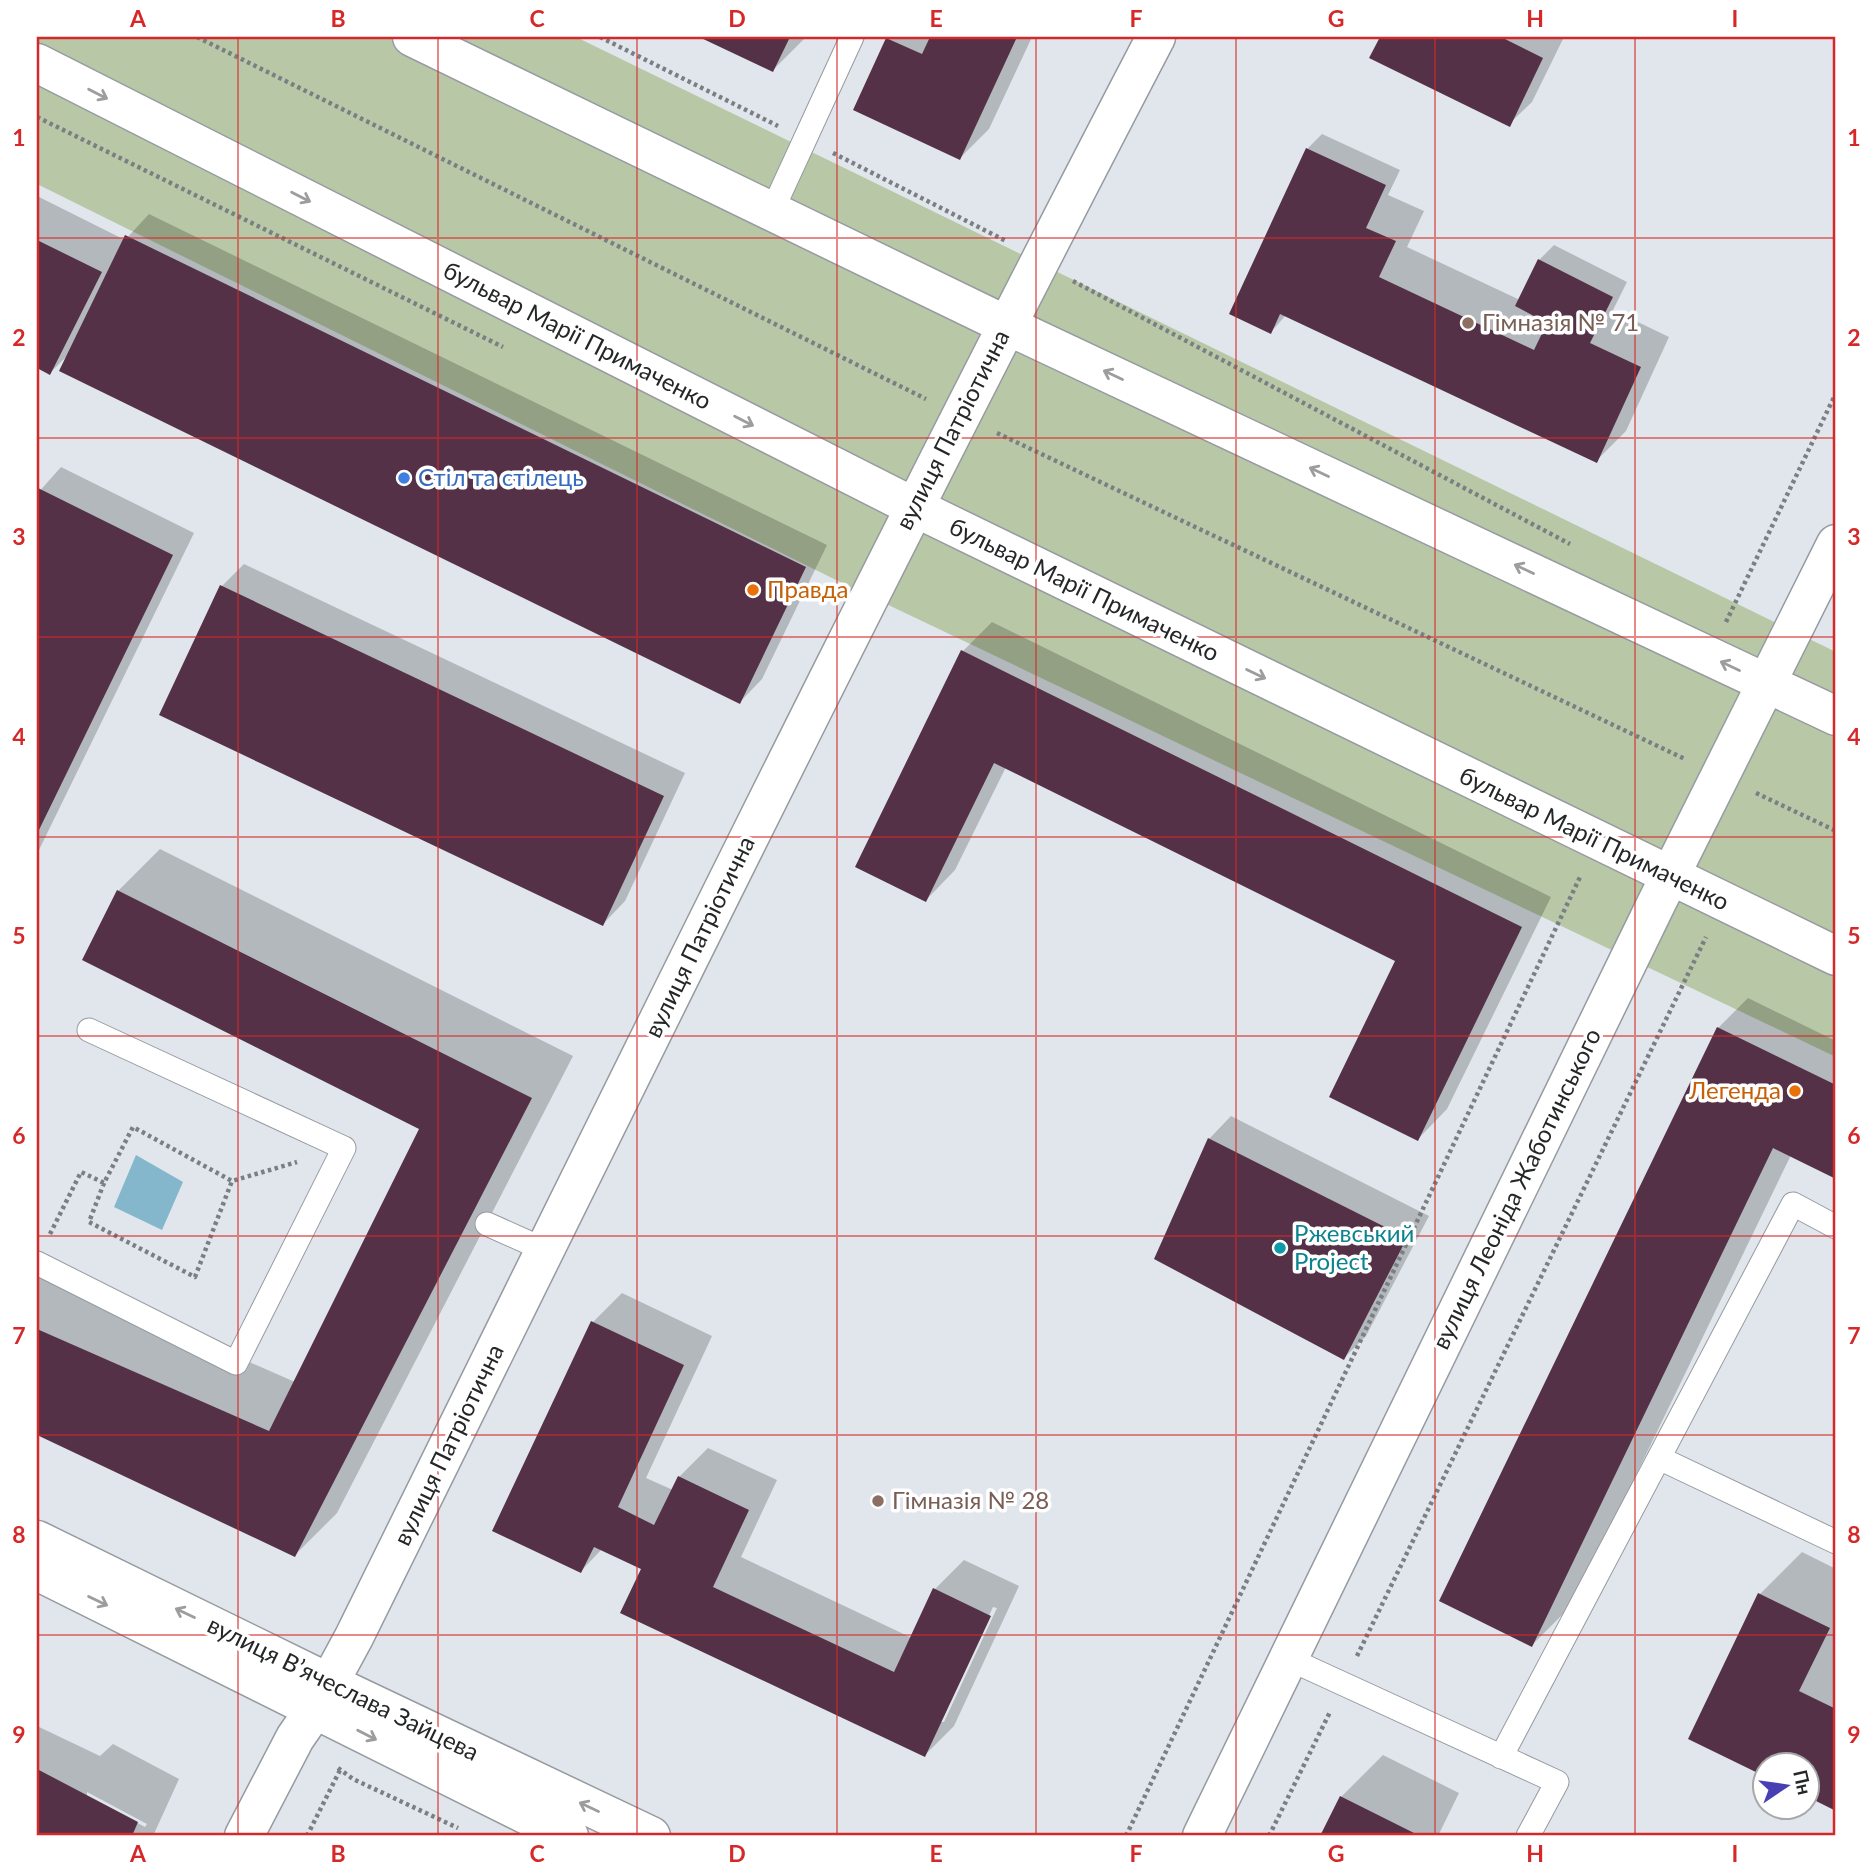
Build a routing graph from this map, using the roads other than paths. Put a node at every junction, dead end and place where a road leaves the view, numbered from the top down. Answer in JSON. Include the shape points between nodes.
{"nodes":[{"id":1,"x":412,"y":37,"type":"edge"},
{"id":2,"x":852,"y":37,"type":"edge"},
{"id":3,"x":1156,"y":37,"type":"edge"},
{"id":4,"x":456,"y":46,"type":"edge"},
{"id":5,"x":37,"y":63,"type":"edge"},
{"id":6,"x":772,"y":211,"type":"junction"},
{"id":7,"x":1006,"y":325,"type":"junction"},
{"id":8,"x":914,"y":507,"type":"junction"},
{"id":9,"x":1836,"y":544,"type":"edge"},
{"id":10,"x":1768,"y":684,"type":"junction"},
{"id":11,"x":1836,"y":716,"type":"edge"},
{"id":12,"x":1671,"y":877,"type":"junction"},
{"id":13,"x":1836,"y":956,"type":"edge"},
{"id":14,"x":89,"y":1030,"type":"dead end"},
{"id":15,"x":487,"y":1224,"type":"dead end"},
{"id":16,"x":1836,"y":1227,"type":"edge"},
{"id":17,"x":545,"y":1251,"type":"junction"},
{"id":18,"x":37,"y":1263,"type":"edge"},
{"id":19,"x":1659,"y":1458,"type":"junction"},
{"id":20,"x":37,"y":1540,"type":"edge"},
{"id":21,"x":1836,"y":1542,"type":"edge"},
{"id":22,"x":37,"y":1571,"type":"edge"},
{"id":23,"x":1289,"y":1659,"type":"junction"},
{"id":24,"x":322,"y":1696,"type":"junction"},
{"id":25,"x":1501,"y":1757,"type":"junction"},
{"id":26,"x":243,"y":1836,"type":"edge"},
{"id":27,"x":569,"y":1836,"type":"edge"},
{"id":28,"x":651,"y":1836,"type":"edge"},
{"id":29,"x":1202,"y":1836,"type":"edge"},
{"id":30,"x":1528,"y":1836,"type":"edge"}],
"edges":[{"from":1,"to":4,"type":"street"},
{"from":2,"to":6,"type":"lane"},
{"from":3,"to":7,"type":"street","name":"вулиця Патріотична"},
{"from":4,"to":6,"type":"street"},
{"from":5,"to":8,"type":"street","name":"бульвар Марії Примаченко","one_way":true},
{"from":6,"to":7,"type":"street"},
{"from":7,"to":8,"type":"street","name":"вулиця Патріотична"},
{"from":10,"to":7,"type":"street","one_way":true},
{"from":8,"to":12,"type":"street","name":"бульвар Марії Примаченко","one_way":true},
{"from":8,"to":17,"type":"street","name":"вулиця Патріотична"},
{"from":9,"to":10,"type":"street","name":"вулиця Леоніда Жаботинського"},
{"from":10,"to":11,"type":"street"},
{"from":10,"to":12,"type":"street","name":"вулиця Леоніда Жаботинського"},
{"from":12,"to":13,"type":"street","name":"бульвар Марії Примаченко"},
{"from":12,"to":23,"type":"street","name":"вулиця Леоніда Жаботинського"},
{"from":14,"to":18,"type":"lane","via":[[344,1148],[236,1363]]},
{"from":15,"to":17,"type":"lane"},
{"from":16,"to":19,"type":"lane","via":[[1793,1204]]},
{"from":17,"to":24,"type":"street","name":"вулиця Патріотична"},
{"from":19,"to":21,"type":"lane"},
{"from":19,"to":25,"type":"lane"},
{"from":24,"to":20,"type":"street","name":"вулиця Вʼячеслава Зайцева","one_way":true},
{"from":22,"to":24,"type":"street","name":"вулиця Вʼячеслава Зайцева","one_way":true},
{"from":23,"to":25,"type":"lane"},
{"from":23,"to":29,"type":"street","name":"вулиця Леоніда Жаботинського"},
{"from":24,"to":26,"type":"street","name":"вулиця Патріотична"},
{"from":24,"to":27,"type":"street","name":"вулиця Вʼячеслава Зайцева","one_way":true},
{"from":28,"to":24,"type":"street","name":"вулиця Вʼячеслава Зайцева","one_way":true},
{"from":25,"to":30,"type":"lane","via":[[1557,1782]]}]}
